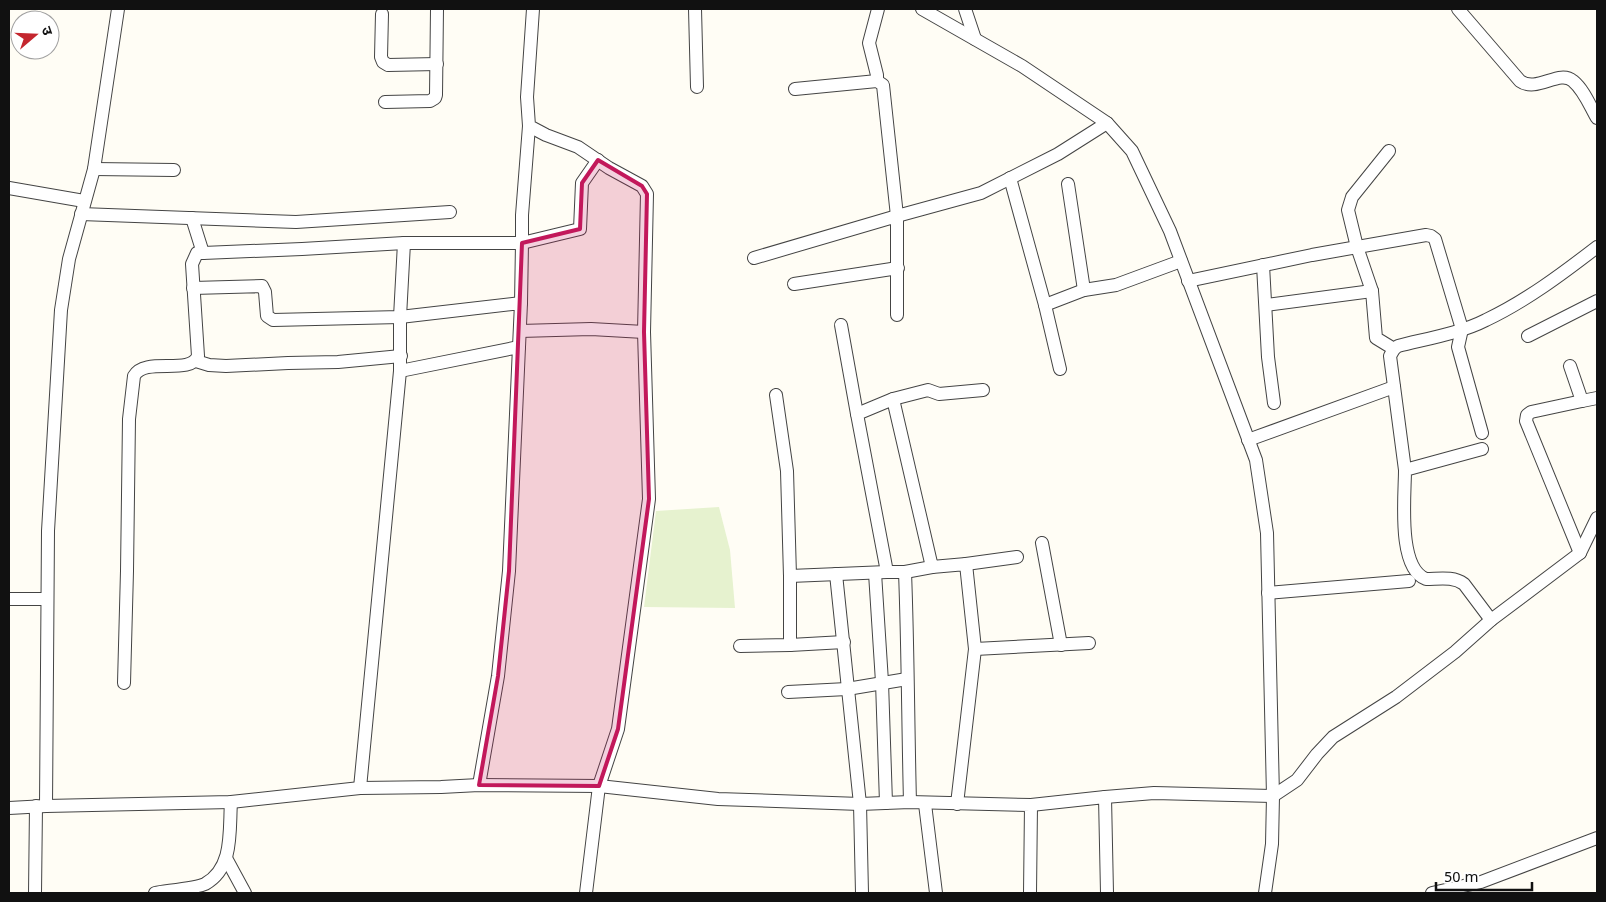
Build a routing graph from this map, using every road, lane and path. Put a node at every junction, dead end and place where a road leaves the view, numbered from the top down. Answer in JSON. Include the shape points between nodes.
{"nodes":[{"id":1,"x":118,"y":9,"type":"edge"},
{"id":2,"x":437,"y":9,"type":"edge"},
{"id":3,"x":533,"y":9,"type":"edge"},
{"id":4,"x":694,"y":9,"type":"edge"},
{"id":5,"x":878,"y":9,"type":"edge"},
{"id":6,"x":922,"y":9,"type":"edge"},
{"id":7,"x":965,"y":9,"type":"edge"},
{"id":8,"x":1458,"y":9,"type":"edge"},
{"id":9,"x":382,"y":14,"type":"dead end"},
{"id":10,"x":975,"y":39,"type":"junction"},
{"id":11,"x":437,"y":64,"type":"junction"},
{"id":12,"x":877,"y":81,"type":"junction"},
{"id":13,"x":697,"y":88,"type":"dead end"},
{"id":14,"x":794,"y":89,"type":"dead end"},
{"id":15,"x":385,"y":102,"type":"dead end"},
{"id":16,"x":1597,"y":118,"type":"edge"},
{"id":17,"x":1107,"y":124,"type":"junction"},
{"id":18,"x":529,"y":126,"type":"junction"},
{"id":19,"x":1389,"y":151,"type":"dead end"},
{"id":20,"x":598,"y":160,"type":"junction"},
{"id":21,"x":94,"y":169,"type":"junction"},
{"id":22,"x":174,"y":170,"type":"dead end"},
{"id":23,"x":1010,"y":178,"type":"junction"},
{"id":24,"x":1068,"y":184,"type":"dead end"},
{"id":25,"x":9,"y":188,"type":"edge"},
{"id":26,"x":84,"y":201,"type":"junction"},
{"id":27,"x":450,"y":212,"type":"dead end"},
{"id":28,"x":81,"y":214,"type":"junction"},
{"id":29,"x":897,"y":216,"type":"junction"},
{"id":30,"x":192,"y":218,"type":"junction"},
{"id":31,"x":404,"y":243,"type":"junction"},
{"id":32,"x":522,"y":243,"type":"junction"},
{"id":33,"x":1357,"y":247,"type":"junction"},
{"id":34,"x":1597,"y":248,"type":"edge"},
{"id":35,"x":203,"y":253,"type":"junction"},
{"id":36,"x":754,"y":258,"type":"dead end"},
{"id":37,"x":1181,"y":261,"type":"junction"},
{"id":38,"x":1263,"y":265,"type":"junction"},
{"id":39,"x":898,"y":268,"type":"junction"},
{"id":40,"x":1188,"y":281,"type":"junction"},
{"id":41,"x":794,"y":284,"type":"dead end"},
{"id":42,"x":193,"y":288,"type":"junction"},
{"id":43,"x":1084,"y":290,"type":"junction"},
{"id":44,"x":1372,"y":291,"type":"junction"},
{"id":45,"x":1597,"y":302,"type":"edge"},
{"id":46,"x":521,"y":304,"type":"junction"},
{"id":47,"x":1045,"y":305,"type":"junction"},
{"id":48,"x":1266,"y":305,"type":"junction"},
{"id":49,"x":897,"y":315,"type":"dead end"},
{"id":50,"x":400,"y":317,"type":"junction"},
{"id":51,"x":840,"y":324,"type":"dead end"},
{"id":52,"x":1462,"y":329,"type":"junction"},
{"id":53,"x":520,"y":331,"type":"junction"},
{"id":54,"x":644,"y":332,"type":"junction"},
{"id":55,"x":1528,"y":336,"type":"dead end"},
{"id":56,"x":519,"y":347,"type":"junction"},
{"id":57,"x":1394,"y":349,"type":"junction"},
{"id":58,"x":401,"y":356,"type":"junction"},
{"id":59,"x":196,"y":361,"type":"junction"},
{"id":60,"x":1570,"y":366,"type":"dead end"},
{"id":61,"x":1060,"y":369,"type":"dead end"},
{"id":62,"x":400,"y":371,"type":"junction"},
{"id":63,"x":1394,"y":387,"type":"junction"},
{"id":64,"x":983,"y":390,"type":"dead end"},
{"id":65,"x":776,"y":395,"type":"dead end"},
{"id":66,"x":1597,"y":398,"type":"edge"},
{"id":67,"x":893,"y":399,"type":"junction"},
{"id":68,"x":1582,"y":401,"type":"junction"},
{"id":69,"x":1274,"y":403,"type":"dead end"},
{"id":70,"x":857,"y":414,"type":"junction"},
{"id":71,"x":1482,"y":433,"type":"dead end"},
{"id":72,"x":1248,"y":440,"type":"junction"},
{"id":73,"x":1482,"y":449,"type":"dead end"},
{"id":74,"x":1405,"y":470,"type":"junction"},
{"id":75,"x":1597,"y":518,"type":"edge"},
{"id":76,"x":1042,"y":542,"type":"dead end"},
{"id":77,"x":1580,"y":553,"type":"junction"},
{"id":78,"x":1017,"y":557,"type":"dead end"},
{"id":79,"x":966,"y":564,"type":"junction"},
{"id":80,"x":932,"y":567,"type":"junction"},
{"id":81,"x":881,"y":572,"type":"junction"},
{"id":82,"x":905,"y":572,"type":"junction"},
{"id":83,"x":836,"y":574,"type":"junction"},
{"id":84,"x":790,"y":576,"type":"junction"},
{"id":85,"x":1409,"y":581,"type":"dead end"},
{"id":86,"x":1268,"y":593,"type":"junction"},
{"id":87,"x":9,"y":599,"type":"edge"},
{"id":88,"x":47,"y":599,"type":"junction"},
{"id":89,"x":1491,"y":620,"type":"junction"},
{"id":90,"x":844,"y":642,"type":"junction"},
{"id":91,"x":1089,"y":643,"type":"dead end"},
{"id":92,"x":790,"y":645,"type":"junction"},
{"id":93,"x":1062,"y":645,"type":"junction"},
{"id":94,"x":740,"y":646,"type":"dead end"},
{"id":95,"x":975,"y":648,"type":"junction"},
{"id":96,"x":907,"y":679,"type":"junction"},
{"id":97,"x":882,"y":682,"type":"junction"},
{"id":98,"x":124,"y":683,"type":"dead end"},
{"id":99,"x":847,"y":689,"type":"junction"},
{"id":100,"x":788,"y":692,"type":"dead end"},
{"id":101,"x":479,"y":785,"type":"junction"},
{"id":102,"x":599,"y":786,"type":"junction"},
{"id":103,"x":360,"y":788,"type":"junction"},
{"id":104,"x":1105,"y":796,"type":"junction"},
{"id":105,"x":1273,"y":796,"type":"junction"},
{"id":106,"x":231,"y":802,"type":"junction"},
{"id":107,"x":910,"y":802,"type":"junction"},
{"id":108,"x":886,"y":803,"type":"junction"},
{"id":109,"x":860,"y":804,"type":"junction"},
{"id":110,"x":925,"y":804,"type":"junction"},
{"id":111,"x":957,"y":804,"type":"junction"},
{"id":112,"x":1031,"y":805,"type":"junction"},
{"id":113,"x":41,"y":806,"type":"junction"},
{"id":114,"x":9,"y":808,"type":"edge"},
{"id":115,"x":1597,"y":838,"type":"edge"},
{"id":116,"x":226,"y":858,"type":"junction"},
{"id":117,"x":35,"y":893,"type":"edge"},
{"id":118,"x":155,"y":893,"type":"edge"},
{"id":119,"x":245,"y":893,"type":"edge"},
{"id":120,"x":586,"y":893,"type":"edge"},
{"id":121,"x":862,"y":893,"type":"edge"},
{"id":122,"x":936,"y":893,"type":"edge"},
{"id":123,"x":1030,"y":893,"type":"edge"},
{"id":124,"x":1107,"y":893,"type":"edge"},
{"id":125,"x":1264,"y":893,"type":"edge"},
{"id":126,"x":1432,"y":893,"type":"edge"}],
"edges":[{"from":1,"to":21,"type":"street"},
{"from":2,"to":11,"type":"street"},
{"from":3,"to":18,"type":"street","via":[[527,97]]},
{"from":4,"to":13,"type":"street"},
{"from":5,"to":12,"type":"street","via":[[870,43]]},
{"from":6,"to":10,"type":"street"},
{"from":7,"to":10,"type":"street"},
{"from":8,"to":16,"type":"street","via":[[1520,80],[1528,84],[1565,78],[1571,80]]},
{"from":9,"to":11,"type":"street","via":[[383,62],[388,65]]},
{"from":10,"to":17,"type":"street","via":[[1022,66]]},
{"from":11,"to":15,"type":"street","via":[[435,98],[430,101]]},
{"from":12,"to":14,"type":"street"},
{"from":12,"to":29,"type":"street","via":[[882,85]]},
{"from":17,"to":23,"type":"street"},
{"from":17,"to":37,"type":"street","via":[[1132,151]]},
{"from":18,"to":20,"type":"street"},
{"from":18,"to":32,"type":"street"},
{"from":19,"to":33,"type":"street","via":[[1349,202]]},
{"from":20,"to":32,"type":"street","via":[[582,183],[580,228]]},
{"from":20,"to":54,"type":"street","via":[[642,186],[647,194]]},
{"from":21,"to":22,"type":"street"},
{"from":21,"to":26,"type":"street"},
{"from":23,"to":29,"type":"street","via":[[981,193]]},
{"from":23,"to":47,"type":"street"},
{"from":24,"to":43,"type":"street"},
{"from":25,"to":26,"type":"street"},
{"from":26,"to":28,"type":"street"},
{"from":27,"to":30,"type":"street","via":[[296,222]]},
{"from":28,"to":30,"type":"street"},
{"from":28,"to":88,"type":"street","via":[[69,259],[61,310]]},
{"from":29,"to":36,"type":"street"},
{"from":29,"to":39,"type":"street"},
{"from":30,"to":35,"type":"street"},
{"from":31,"to":32,"type":"street"},
{"from":31,"to":35,"type":"street"},
{"from":31,"to":50,"type":"street"},
{"from":32,"to":46,"type":"street"},
{"from":33,"to":38,"type":"street"},
{"from":33,"to":44,"type":"street"},
{"from":33,"to":52,"type":"street","via":[[1426,235],[1435,239]]},
{"from":34,"to":52,"type":"street","via":[[1550,283],[1485,321]]},
{"from":35,"to":42,"type":"street","via":[[196,254],[192,264]]},
{"from":37,"to":40,"type":"street"},
{"from":37,"to":43,"type":"street","via":[[1116,285]]},
{"from":38,"to":40,"type":"street"},
{"from":38,"to":48,"type":"street"},
{"from":39,"to":41,"type":"street"},
{"from":39,"to":49,"type":"street"},
{"from":40,"to":72,"type":"street"},
{"from":42,"to":50,"type":"street","via":[[262,286],[267,316],[273,320]]},
{"from":42,"to":59,"type":"street"},
{"from":43,"to":47,"type":"street"},
{"from":44,"to":48,"type":"street"},
{"from":44,"to":57,"type":"street","via":[[1376,338]]},
{"from":45,"to":55,"type":"street"},
{"from":46,"to":50,"type":"street"},
{"from":46,"to":53,"type":"street"},
{"from":47,"to":61,"type":"street"},
{"from":48,"to":69,"type":"street"},
{"from":50,"to":58,"type":"street"},
{"from":51,"to":70,"type":"street"},
{"from":52,"to":57,"type":"street"},
{"from":52,"to":71,"type":"street","via":[[1458,347]]},
{"from":53,"to":54,"type":"street","via":[[591,329]]},
{"from":53,"to":56,"type":"street"},
{"from":54,"to":102,"type":"street","via":[[649,499],[618,729]]},
{"from":56,"to":62,"type":"street"},
{"from":56,"to":101,"type":"street","via":[[509,572],[498,676]]},
{"from":57,"to":63,"type":"street","via":[[1390,356]]},
{"from":58,"to":59,"type":"street","via":[[226,366]]},
{"from":58,"to":62,"type":"street"},
{"from":59,"to":98,"type":"street","via":[[144,368],[134,376],[129,419]]},
{"from":60,"to":68,"type":"street"},
{"from":62,"to":103,"type":"street"},
{"from":63,"to":72,"type":"street"},
{"from":63,"to":74,"type":"street"},
{"from":64,"to":67,"type":"street","via":[[939,394],[928,390]]},
{"from":65,"to":84,"type":"street","via":[[787,471]]},
{"from":66,"to":68,"type":"street"},
{"from":67,"to":70,"type":"street"},
{"from":67,"to":80,"type":"street"},
{"from":68,"to":77,"type":"street","via":[[1531,412],[1526,421]]},
{"from":70,"to":81,"type":"street"},
{"from":72,"to":86,"type":"street","via":[[1256,460],[1267,533]]},
{"from":73,"to":74,"type":"street"},
{"from":74,"to":89,"type":"street","via":[[1404,527],[1415,570],[1422,578],[1451,578],[1464,584]]},
{"from":75,"to":77,"type":"street"},
{"from":76,"to":93,"type":"street"},
{"from":77,"to":89,"type":"street"},
{"from":78,"to":79,"type":"street"},
{"from":79,"to":80,"type":"street"},
{"from":79,"to":95,"type":"street"},
{"from":80,"to":82,"type":"street"},
{"from":81,"to":82,"type":"street"},
{"from":81,"to":83,"type":"street"},
{"from":81,"to":97,"type":"street"},
{"from":82,"to":96,"type":"street"},
{"from":83,"to":84,"type":"street"},
{"from":83,"to":90,"type":"street"},
{"from":84,"to":92,"type":"street"},
{"from":85,"to":86,"type":"street"},
{"from":86,"to":105,"type":"street"},
{"from":87,"to":88,"type":"street"},
{"from":88,"to":113,"type":"street"},
{"from":89,"to":105,"type":"street","via":[[1396,698],[1333,737],[1297,780]]},
{"from":90,"to":92,"type":"street"},
{"from":90,"to":99,"type":"street"},
{"from":91,"to":93,"type":"street"},
{"from":92,"to":94,"type":"street"},
{"from":93,"to":95,"type":"street"},
{"from":95,"to":111,"type":"street"},
{"from":96,"to":97,"type":"street"},
{"from":96,"to":107,"type":"street"},
{"from":97,"to":99,"type":"street"},
{"from":97,"to":108,"type":"street"},
{"from":99,"to":100,"type":"street"},
{"from":99,"to":109,"type":"street"},
{"from":101,"to":102,"type":"street"},
{"from":101,"to":103,"type":"street"},
{"from":102,"to":109,"type":"street","via":[[718,798]]},
{"from":102,"to":120,"type":"street"},
{"from":103,"to":106,"type":"street"},
{"from":104,"to":105,"type":"street","via":[[1154,793]]},
{"from":104,"to":112,"type":"street"},
{"from":104,"to":124,"type":"street"},
{"from":105,"to":125,"type":"street","via":[[1272,844]]},
{"from":106,"to":113,"type":"street"},
{"from":106,"to":116,"type":"street"},
{"from":107,"to":108,"type":"street"},
{"from":107,"to":110,"type":"street"},
{"from":108,"to":109,"type":"street"},
{"from":109,"to":121,"type":"street"},
{"from":110,"to":111,"type":"street"},
{"from":110,"to":122,"type":"street"},
{"from":111,"to":112,"type":"street"},
{"from":112,"to":123,"type":"street"},
{"from":113,"to":114,"type":"street"},
{"from":113,"to":117,"type":"street"},
{"from":115,"to":126,"type":"street","via":[[1481,882]]},
{"from":116,"to":118,"type":"street","via":[[220,873],[204,885]]},
{"from":116,"to":119,"type":"street"}]}
